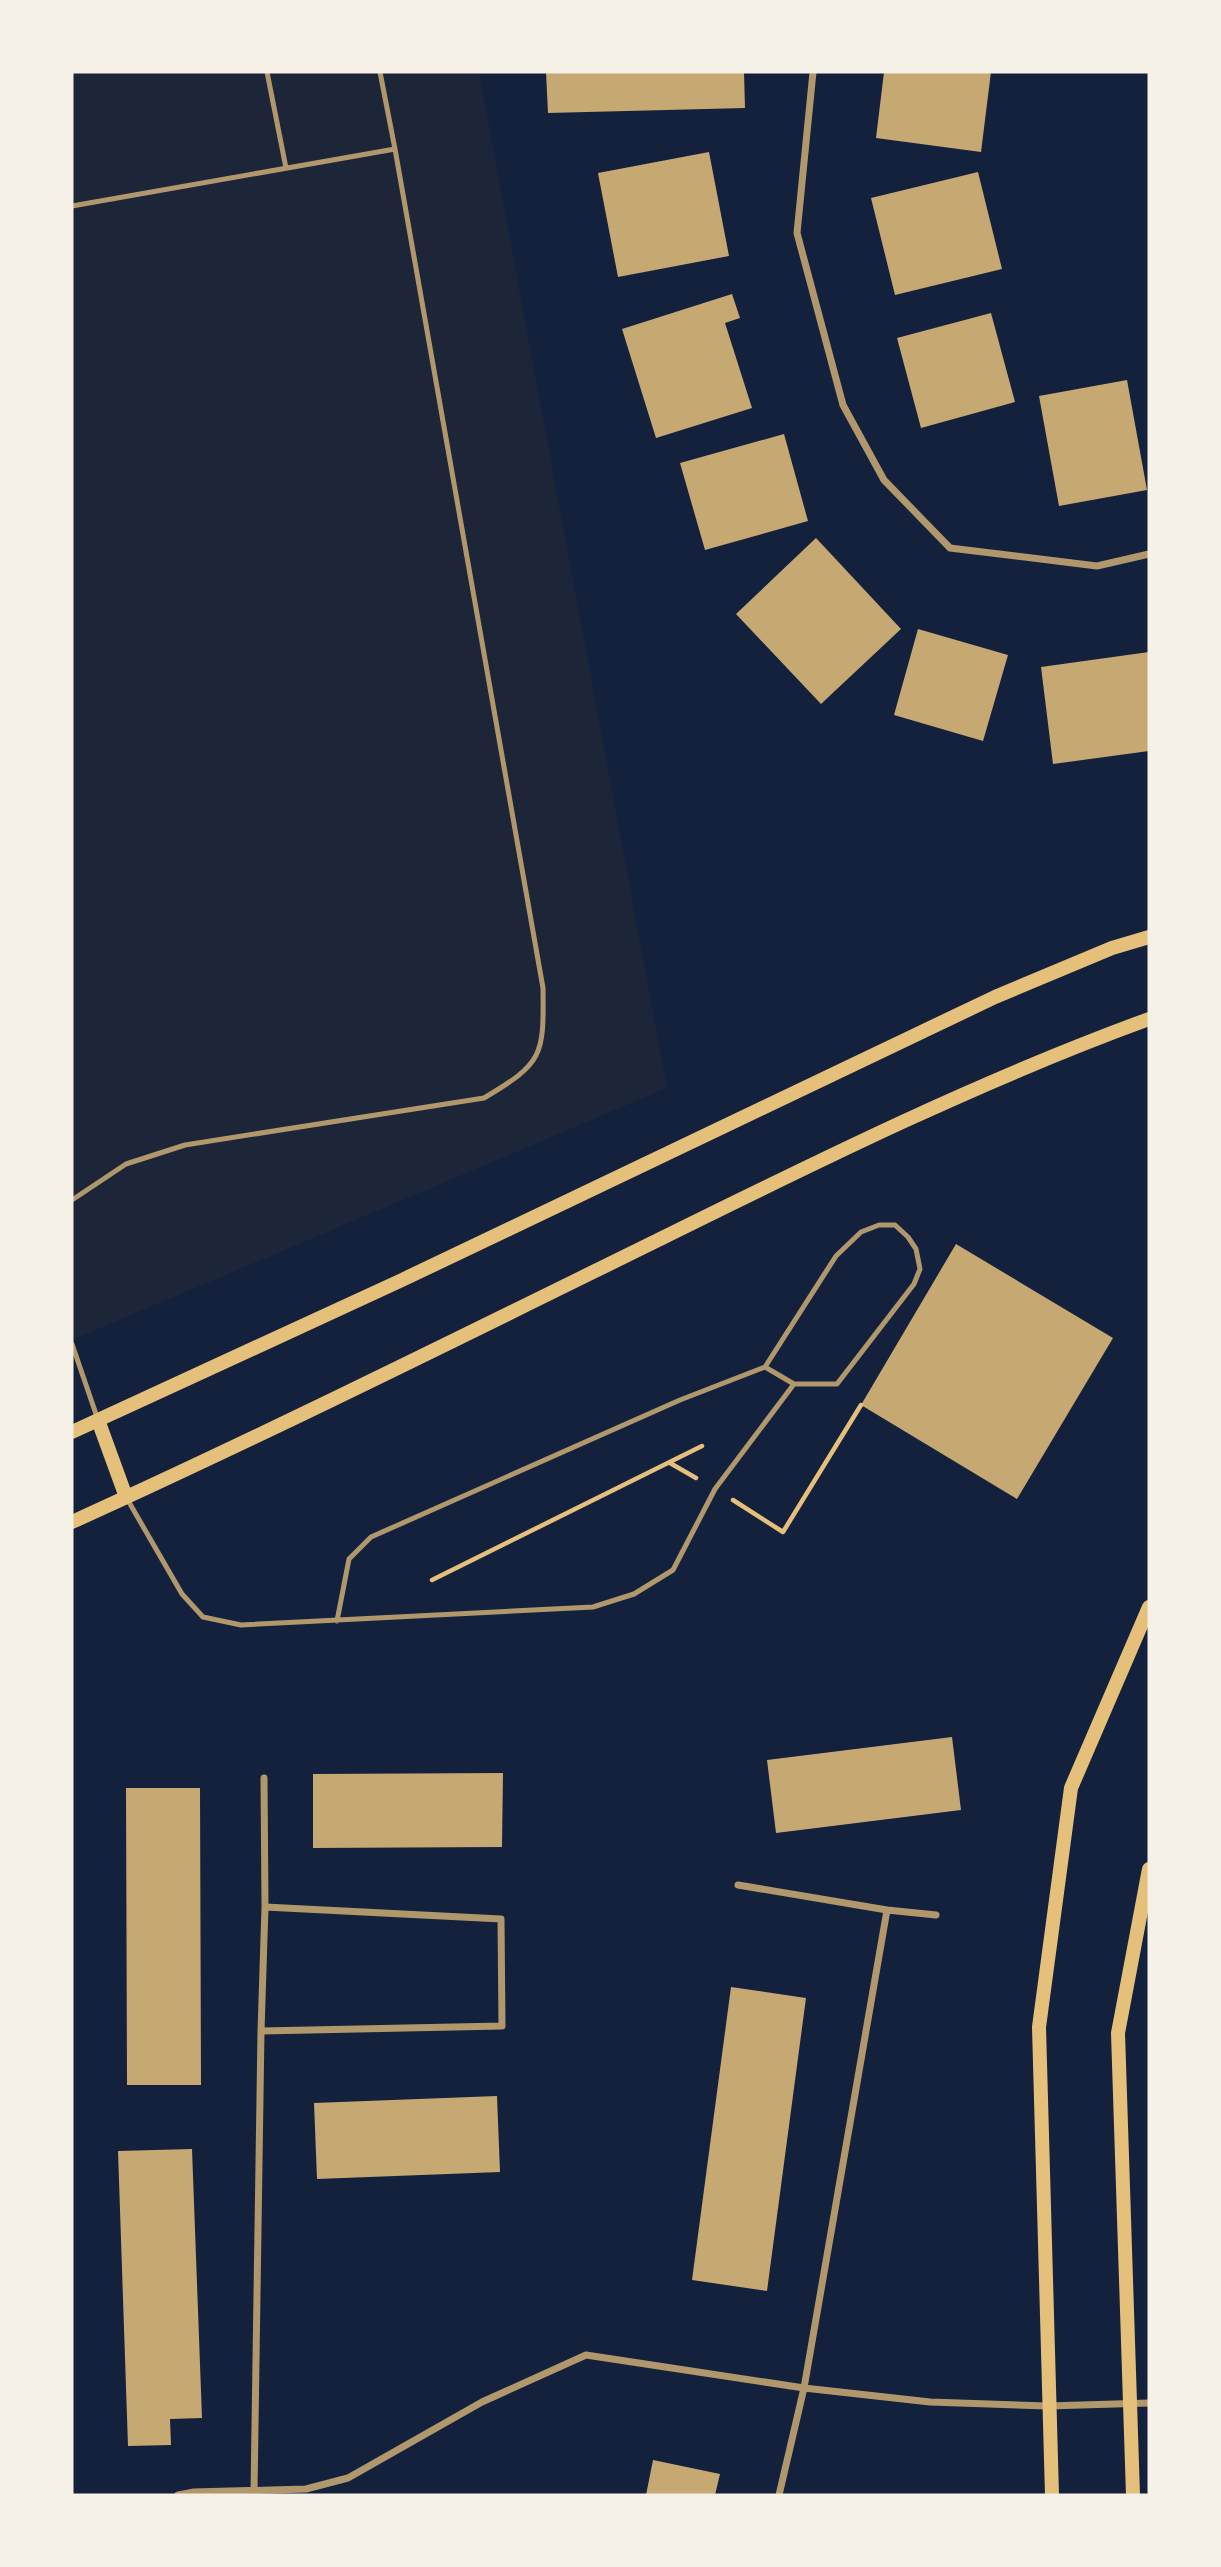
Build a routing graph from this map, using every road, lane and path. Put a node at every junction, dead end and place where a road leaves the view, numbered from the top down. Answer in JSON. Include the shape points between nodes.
{"nodes":[{"id":1,"x":267,"y":72,"type":"edge"},
{"id":2,"x":380,"y":72,"type":"edge"},
{"id":3,"x":813,"y":72,"type":"edge"},
{"id":4,"x":395,"y":149,"type":"junction"},
{"id":5,"x":286,"y":168,"type":"junction"},
{"id":6,"x":72,"y":206,"type":"edge"},
{"id":7,"x":1149,"y":554,"type":"edge"},
{"id":8,"x":1149,"y":937,"type":"edge"},
{"id":9,"x":1149,"y":1019,"type":"edge"},
{"id":10,"x":72,"y":1200,"type":"edge"},
{"id":11,"x":72,"y":1344,"type":"edge"},
{"id":12,"x":765,"y":1367,"type":"junction"},
{"id":13,"x":794,"y":1384,"type":"junction"},
{"id":14,"x":860,"y":1405,"type":"dead end"},
{"id":15,"x":98,"y":1420,"type":"junction"},
{"id":16,"x":72,"y":1432,"type":"edge"},
{"id":17,"x":702,"y":1446,"type":"dead end"},
{"id":18,"x":669,"y":1462,"type":"junction"},
{"id":19,"x":715,"y":1489,"type":"junction"},
{"id":20,"x":126,"y":1497,"type":"junction"},
{"id":21,"x":72,"y":1522,"type":"edge"},
{"id":22,"x":432,"y":1580,"type":"dead end"},
{"id":23,"x":1149,"y":1607,"type":"edge"},
{"id":24,"x":337,"y":1621,"type":"junction"},
{"id":25,"x":264,"y":1778,"type":"dead end"},
{"id":26,"x":1149,"y":1869,"type":"edge"},
{"id":27,"x":738,"y":1885,"type":"dead end"},
{"id":28,"x":265,"y":1907,"type":"junction"},
{"id":29,"x":887,"y":1910,"type":"junction"},
{"id":30,"x":936,"y":1915,"type":"dead end"},
{"id":31,"x":261,"y":2031,"type":"junction"},
{"id":32,"x":804,"y":2388,"type":"junction"},
{"id":33,"x":1149,"y":2403,"type":"edge"},
{"id":34,"x":1128,"y":2404,"type":"junction"},
{"id":35,"x":1047,"y":2406,"type":"junction"},
{"id":36,"x":254,"y":2492,"type":"junction"},
{"id":37,"x":178,"y":2495,"type":"edge"},
{"id":38,"x":779,"y":2495,"type":"edge"},
{"id":39,"x":1052,"y":2495,"type":"edge"},
{"id":40,"x":1133,"y":2495,"type":"edge"}],
"edges":[{"from":1,"to":5,"type":"lane"},
{"from":2,"to":4,"type":"lane"},
{"from":3,"to":7,"type":"street","via":[[797,233],[843,405],[884,480],[950,548],[1097,566]]},
{"from":4,"to":5,"type":"lane"},
{"from":4,"to":10,"type":"lane","via":[[543,988],[544,1040],[524,1074],[484,1098],[185,1145],[127,1164]]},
{"from":5,"to":6,"type":"lane"},
{"from":8,"to":15,"type":"main road","via":[[995,997]]},
{"from":9,"to":20,"type":"main road","via":[[1051,1055],[873,1135]]},
{"from":11,"to":15,"type":"lane"},
{"from":12,"to":13,"type":"lane"},
{"from":12,"to":13,"type":"lane","via":[[836,1256],[861,1232],[895,1225],[916,1249],[920,1269],[914,1283],[837,1384]]},
{"from":12,"to":24,"type":"lane","via":[[371,1537],[349,1559]]},
{"from":13,"to":19,"type":"lane"},
{"from":14,"to":19,"type":"path","via":[[783,1532]]},
{"from":15,"to":16,"type":"main road"},
{"from":15,"to":20,"type":"main road"},
{"from":17,"to":18,"type":"path"},
{"from":18,"to":19,"type":"path"},
{"from":18,"to":22,"type":"path"},
{"from":19,"to":24,"type":"lane","via":[[673,1570],[634,1594],[593,1607]]},
{"from":20,"to":21,"type":"main road"},
{"from":20,"to":24,"type":"lane","via":[[182,1594],[203,1617],[241,1625]]},
{"from":23,"to":35,"type":"main road","via":[[1071,1788],[1039,2027]]},
{"from":25,"to":28,"type":"street"},
{"from":26,"to":34,"type":"main road","via":[[1118,2034]]},
{"from":27,"to":29,"type":"street"},
{"from":28,"to":31,"type":"street"},
{"from":28,"to":31,"type":"street","via":[[501,1919],[502,2026]]},
{"from":29,"to":30,"type":"street"},
{"from":29,"to":32,"type":"street"},
{"from":31,"to":36,"type":"street"},
{"from":32,"to":35,"type":"street","via":[[930,2402]]},
{"from":32,"to":36,"type":"street","via":[[586,2355],[482,2402],[348,2478],[306,2489]]},
{"from":32,"to":38,"type":"street"},
{"from":33,"to":34,"type":"street"},
{"from":34,"to":35,"type":"street"},
{"from":34,"to":40,"type":"main road"},
{"from":35,"to":39,"type":"main road"},
{"from":36,"to":37,"type":"street"}]}
